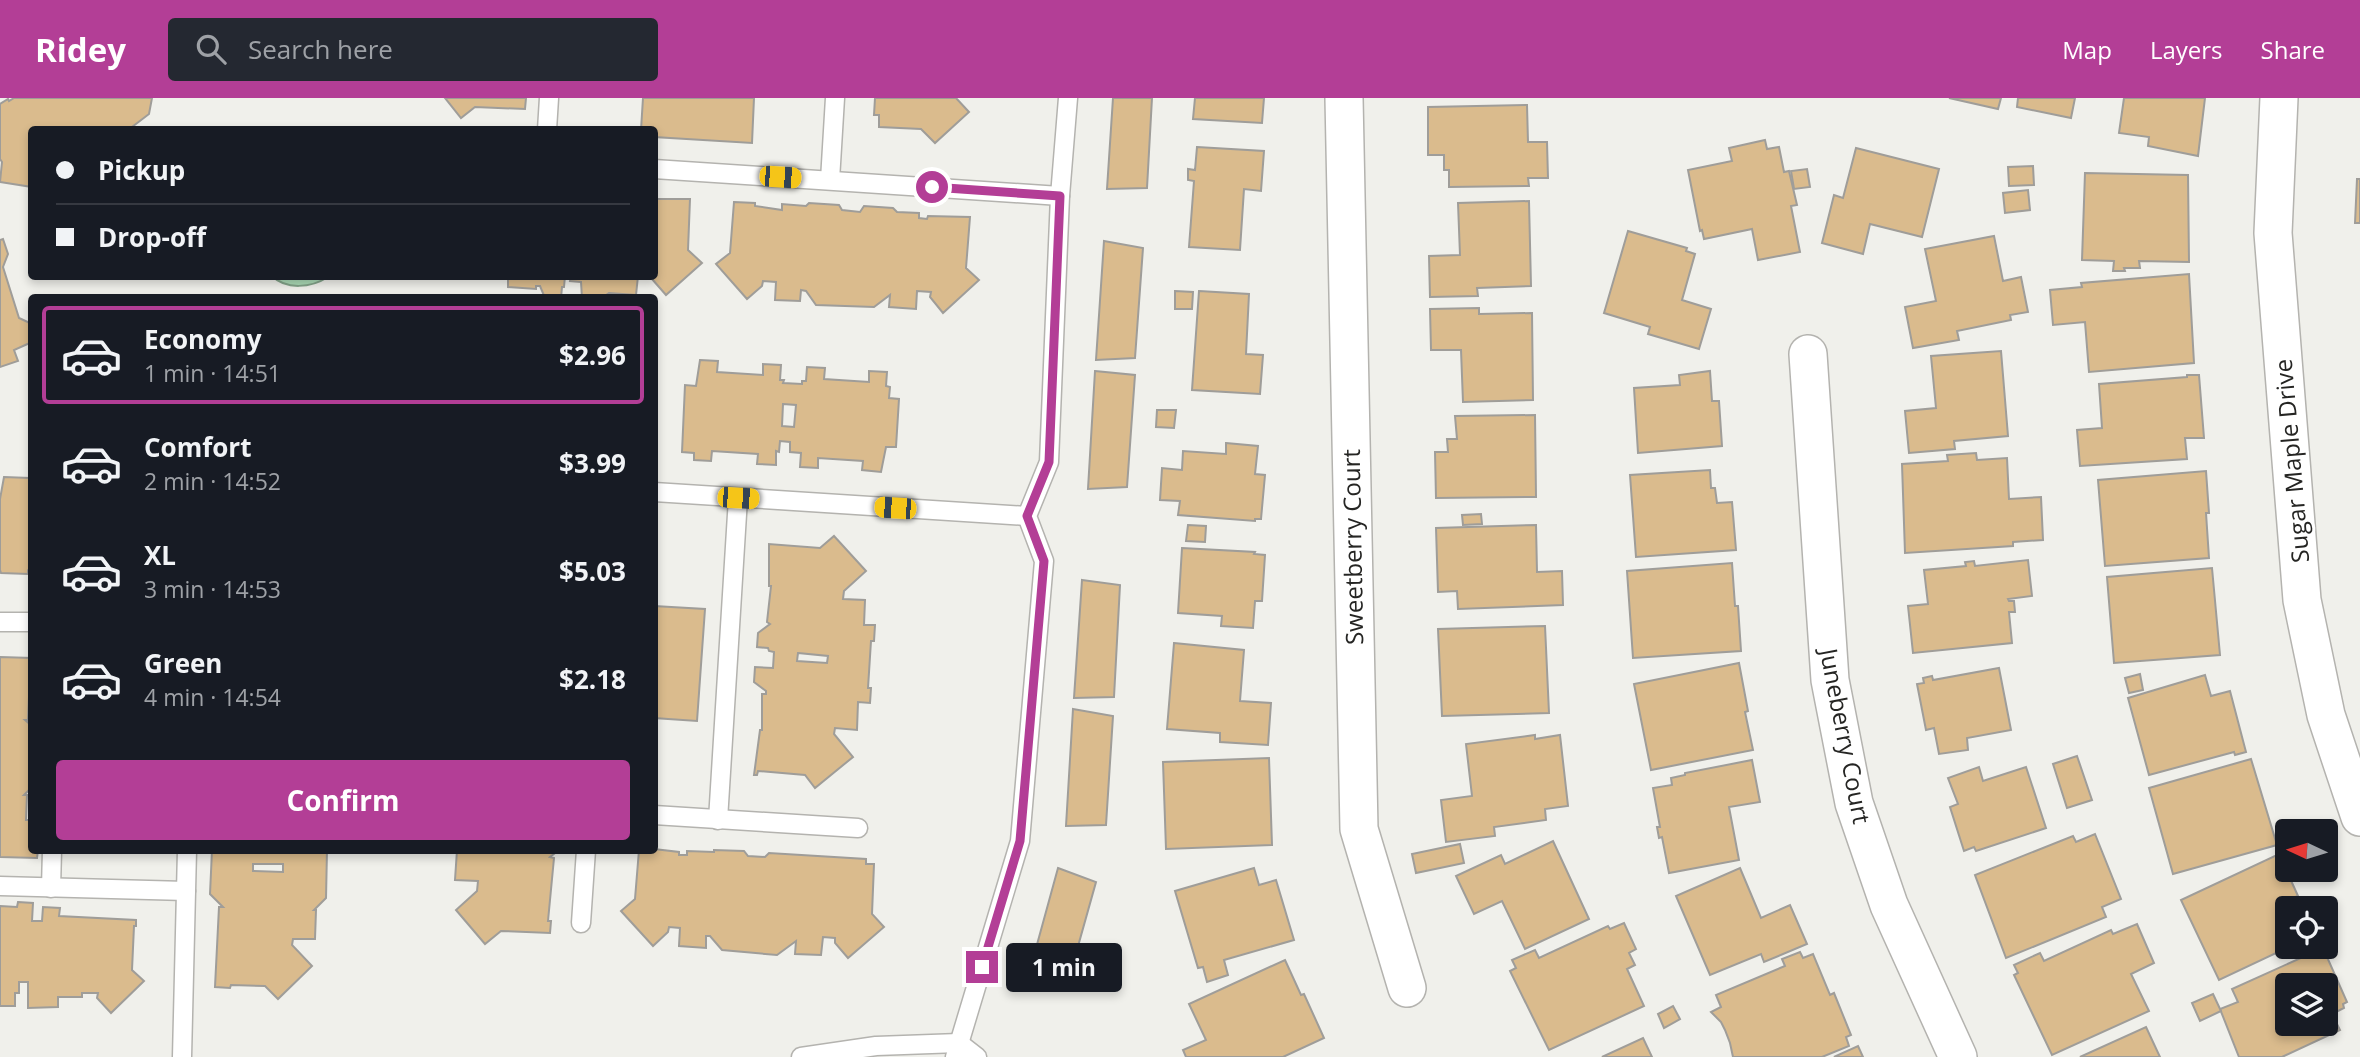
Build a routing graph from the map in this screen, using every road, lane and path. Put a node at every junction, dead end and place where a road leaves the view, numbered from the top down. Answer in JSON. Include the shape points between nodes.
{"nodes":[{"id":1,"x":549,"y":98,"type":"edge"},
{"id":2,"x":835,"y":98,"type":"edge"},
{"id":3,"x":1068,"y":98,"type":"edge"},
{"id":4,"x":1344,"y":98,"type":"edge"},
{"id":5,"x":2279,"y":98,"type":"edge"},
{"id":6,"x":547,"y":126,"type":"edge"},
{"id":7,"x":658,"y":169,"type":"edge"},
{"id":8,"x":830,"y":180,"type":"junction"},
{"id":9,"x":1060,"y":196,"type":"junction"},
{"id":10,"x":1808,"y":354,"type":"dead end"},
{"id":11,"x":658,"y":492,"type":"edge"},
{"id":12,"x":738,"y":498,"type":"junction"},
{"id":13,"x":1027,"y":516,"type":"junction"},
{"id":14,"x":0,"y":622,"type":"edge"},
{"id":15,"x":28,"y":622,"type":"edge"},
{"id":16,"x":658,"y":815,"type":"edge"},
{"id":17,"x":2360,"y":817,"type":"edge"},
{"id":18,"x":719,"y":820,"type":"junction"},
{"id":19,"x":858,"y":828,"type":"dead end"},
{"id":20,"x":52,"y":854,"type":"edge"},
{"id":21,"x":187,"y":854,"type":"edge"},
{"id":22,"x":586,"y":854,"type":"edge"},
{"id":23,"x":0,"y":886,"type":"edge"},
{"id":24,"x":51,"y":888,"type":"junction"},
{"id":25,"x":186,"y":891,"type":"junction"},
{"id":26,"x":581,"y":923,"type":"dead end"},
{"id":27,"x":1407,"y":988,"type":"dead end"},
{"id":28,"x":957,"y":1050,"type":"edge"},
{"id":29,"x":182,"y":1057,"type":"edge"},
{"id":30,"x":801,"y":1057,"type":"edge"},
{"id":31,"x":976,"y":1057,"type":"edge"},
{"id":32,"x":1958,"y":1057,"type":"edge"}],
"edges":[{"from":1,"to":6,"type":"lane"},
{"from":2,"to":8,"type":"lane"},
{"from":3,"to":9,"type":"lane"},
{"from":4,"to":27,"type":"street","name":"Sweetberry Court","via":[[1359,829]]},
{"from":5,"to":17,"type":"street","name":"Sugar Maple Drive","via":[[2273,233],[2302,600],[2326,715]]},
{"from":7,"to":8,"type":"lane"},
{"from":8,"to":9,"type":"lane"},
{"from":9,"to":13,"type":"lane","via":[[1049,462]]},
{"from":10,"to":32,"type":"street","name":"Juneberry Court","via":[[1830,680],[1854,803],[1889,905]]},
{"from":11,"to":12,"type":"lane"},
{"from":12,"to":13,"type":"lane"},
{"from":12,"to":18,"type":"lane"},
{"from":13,"to":28,"type":"lane","via":[[1044,561],[1020,841]]},
{"from":14,"to":15,"type":"lane"},
{"from":16,"to":18,"type":"lane"},
{"from":18,"to":19,"type":"lane"},
{"from":20,"to":24,"type":"lane"},
{"from":21,"to":25,"type":"lane"},
{"from":22,"to":26,"type":"lane"},
{"from":23,"to":24,"type":"lane"},
{"from":24,"to":25,"type":"lane"},
{"from":25,"to":29,"type":"lane"},
{"from":28,"to":30,"type":"lane","via":[[876,1046]]},
{"from":28,"to":31,"type":"lane"}]}
